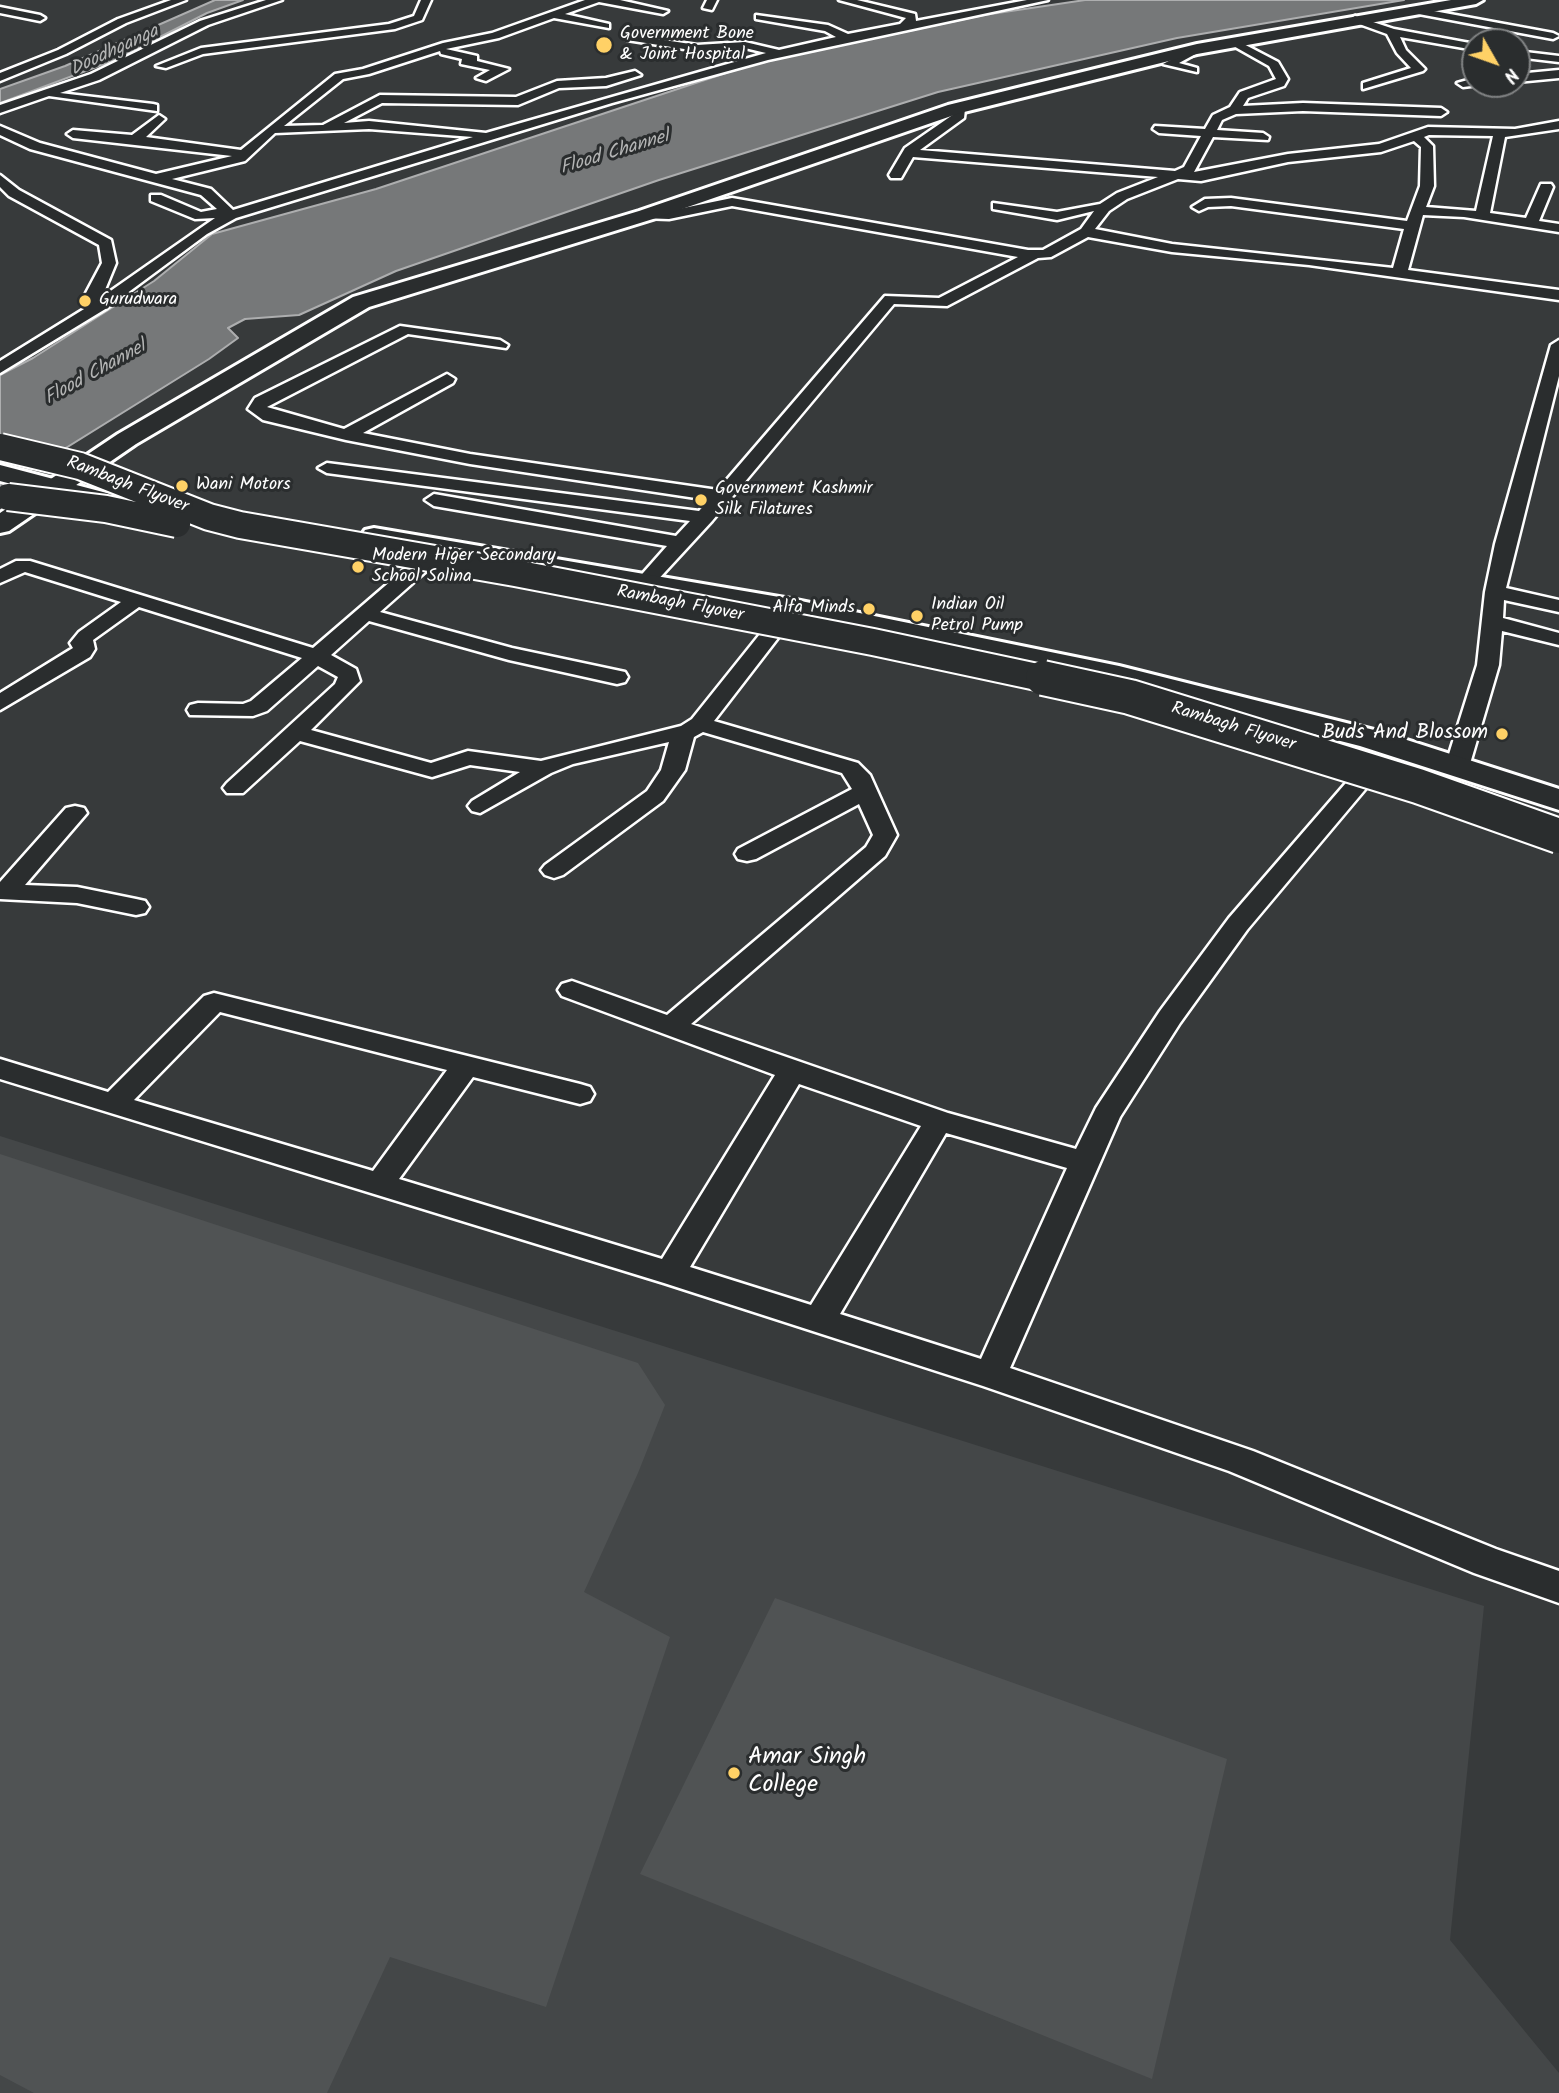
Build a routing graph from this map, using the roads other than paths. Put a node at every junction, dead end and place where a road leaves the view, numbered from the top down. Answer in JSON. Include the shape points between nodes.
{"nodes":[{"id":1,"x":18,"y":0,"type":"edge"},
{"id":2,"x":172,"y":0,"type":"edge"},
{"id":3,"x":181,"y":0,"type":"edge"},
{"id":4,"x":277,"y":0,"type":"edge"},
{"id":5,"x":426,"y":0,"type":"edge"},
{"id":6,"x":595,"y":0,"type":"edge"},
{"id":7,"x":603,"y":0,"type":"edge"},
{"id":8,"x":844,"y":0,"type":"edge"},
{"id":9,"x":1043,"y":0,"type":"edge"},
{"id":10,"x":1479,"y":2,"type":"edge"},
{"id":11,"x":0,"y":8,"type":"edge"},
{"id":12,"x":663,"y":10,"type":"dead end"},
{"id":13,"x":1412,"y":10,"type":"junction"},
{"id":14,"x":553,"y":15,"type":"junction"},
{"id":15,"x":760,"y":17,"type":"dead end"},
{"id":16,"x":40,"y":18,"type":"dead end"},
{"id":17,"x":1355,"y":19,"type":"junction"},
{"id":18,"x":122,"y":21,"type":"junction"},
{"id":19,"x":531,"y":21,"type":"junction"},
{"id":20,"x":496,"y":22,"type":"dead end"},
{"id":21,"x":605,"y":26,"type":"dead end"},
{"id":22,"x":902,"y":26,"type":"junction"},
{"id":23,"x":350,"y":32,"type":"junction"},
{"id":24,"x":1392,"y":32,"type":"junction"},
{"id":25,"x":631,"y":38,"type":"dead end"},
{"id":26,"x":846,"y":38,"type":"junction"},
{"id":27,"x":1557,"y":38,"type":"edge"},
{"id":28,"x":1234,"y":42,"type":"junction"},
{"id":29,"x":1461,"y":44,"type":"edge"},
{"id":30,"x":357,"y":46,"type":"dead end"},
{"id":31,"x":432,"y":49,"type":"junction"},
{"id":32,"x":1401,"y":51,"type":"junction"},
{"id":33,"x":780,"y":54,"type":"junction"},
{"id":34,"x":1428,"y":55,"type":"dead end"},
{"id":35,"x":1531,"y":56,"type":"edge"},
{"id":36,"x":1203,"y":57,"type":"junction"},
{"id":37,"x":1559,"y":59,"type":"edge"},
{"id":38,"x":1176,"y":60,"type":"junction"},
{"id":39,"x":162,"y":66,"type":"junction"},
{"id":40,"x":113,"y":68,"type":"junction"},
{"id":41,"x":185,"y":69,"type":"dead end"},
{"id":42,"x":1193,"y":70,"type":"dead end"},
{"id":43,"x":1559,"y":74,"type":"edge"},
{"id":44,"x":636,"y":75,"type":"dead end"},
{"id":45,"x":1531,"y":76,"type":"edge"},
{"id":46,"x":0,"y":77,"type":"edge"},
{"id":47,"x":482,"y":78,"type":"dead end"},
{"id":48,"x":535,"y":79,"type":"dead end"},
{"id":49,"x":561,"y":84,"type":"junction"},
{"id":50,"x":1367,"y":86,"type":"dead end"},
{"id":51,"x":401,"y":87,"type":"dead end"},
{"id":52,"x":48,"y":95,"type":"junction"},
{"id":53,"x":380,"y":99,"type":"junction"},
{"id":54,"x":0,"y":109,"type":"edge"},
{"id":55,"x":954,"y":110,"type":"junction"},
{"id":56,"x":1234,"y":110,"type":"junction"},
{"id":57,"x":1441,"y":112,"type":"dead end"},
{"id":58,"x":1559,"y":125,"type":"edge"},
{"id":59,"x":272,"y":129,"type":"junction"},
{"id":60,"x":324,"y":129,"type":"junction"},
{"id":61,"x":1159,"y":129,"type":"dead end"},
{"id":62,"x":0,"y":130,"type":"edge"},
{"id":63,"x":1209,"y":132,"type":"junction"},
{"id":64,"x":1500,"y":132,"type":"junction"},
{"id":65,"x":73,"y":134,"type":"dead end"},
{"id":66,"x":497,"y":135,"type":"junction"},
{"id":67,"x":1416,"y":136,"type":"junction"},
{"id":68,"x":1264,"y":137,"type":"dead end"},
{"id":69,"x":398,"y":138,"type":"dead end"},
{"id":70,"x":135,"y":139,"type":"junction"},
{"id":71,"x":1322,"y":144,"type":"dead end"},
{"id":72,"x":455,"y":147,"type":"junction"},
{"id":73,"x":909,"y":153,"type":"junction"},
{"id":74,"x":1335,"y":153,"type":"junction"},
{"id":75,"x":244,"y":155,"type":"junction"},
{"id":76,"x":896,"y":175,"type":"dead end"},
{"id":77,"x":1178,"y":175,"type":"junction"},
{"id":78,"x":158,"y":178,"type":"junction"},
{"id":79,"x":0,"y":179,"type":"edge"},
{"id":80,"x":1546,"y":187,"type":"dead end"},
{"id":81,"x":156,"y":198,"type":"dead end"},
{"id":82,"x":1034,"y":202,"type":"dead end"},
{"id":83,"x":998,"y":206,"type":"dead end"},
{"id":84,"x":1099,"y":207,"type":"junction"},
{"id":85,"x":1199,"y":207,"type":"dead end"},
{"id":86,"x":1417,"y":211,"type":"junction"},
{"id":87,"x":229,"y":214,"type":"junction"},
{"id":88,"x":646,"y":215,"type":"junction"},
{"id":89,"x":1482,"y":216,"type":"junction"},
{"id":90,"x":1530,"y":225,"type":"junction"},
{"id":91,"x":1411,"y":226,"type":"junction"},
{"id":92,"x":1559,"y":228,"type":"edge"},
{"id":93,"x":1086,"y":232,"type":"junction"},
{"id":94,"x":179,"y":248,"type":"junction"},
{"id":95,"x":1035,"y":254,"type":"junction"},
{"id":96,"x":1400,"y":273,"type":"junction"},
{"id":97,"x":103,"y":275,"type":"junction"},
{"id":98,"x":1559,"y":295,"type":"edge"},
{"id":99,"x":101,"y":305,"type":"junction"},
{"id":100,"x":500,"y":345,"type":"dead end"},
{"id":101,"x":1559,"y":345,"type":"edge"},
{"id":102,"x":0,"y":368,"type":"edge"},
{"id":103,"x":447,"y":379,"type":"dead end"},
{"id":104,"x":346,"y":435,"type":"junction"},
{"id":105,"x":0,"y":447,"type":"edge"},
{"id":106,"x":0,"y":458,"type":"edge"},
{"id":107,"x":327,"y":468,"type":"dead end"},
{"id":108,"x":0,"y":473,"type":"edge"},
{"id":109,"x":53,"y":479,"type":"junction"},
{"id":110,"x":0,"y":495,"type":"edge"},
{"id":111,"x":723,"y":496,"type":"junction"},
{"id":112,"x":434,"y":500,"type":"dead end"},
{"id":113,"x":705,"y":517,"type":"junction"},
{"id":114,"x":0,"y":525,"type":"edge"},
{"id":115,"x":681,"y":542,"type":"junction"},
{"id":116,"x":434,"y":554,"type":"junction"},
{"id":117,"x":0,"y":578,"type":"edge"},
{"id":118,"x":646,"y":581,"type":"junction"},
{"id":119,"x":1495,"y":593,"type":"junction"},
{"id":120,"x":135,"y":601,"type":"junction"},
{"id":121,"x":1559,"y":606,"type":"edge"},
{"id":122,"x":365,"y":614,"type":"junction"},
{"id":123,"x":783,"y":618,"type":"junction"},
{"id":124,"x":1493,"y":622,"type":"junction"},
{"id":125,"x":1559,"y":639,"type":"edge"},
{"id":126,"x":315,"y":654,"type":"junction"},
{"id":127,"x":617,"y":677,"type":"dead end"},
{"id":128,"x":0,"y":703,"type":"edge"},
{"id":129,"x":198,"y":710,"type":"dead end"},
{"id":130,"x":691,"y":729,"type":"junction"},
{"id":131,"x":296,"y":733,"type":"junction"},
{"id":132,"x":1291,"y":745,"type":"junction"},
{"id":133,"x":1457,"y":767,"type":"junction"},
{"id":134,"x":543,"y":768,"type":"junction"},
{"id":135,"x":1360,"y":781,"type":"junction"},
{"id":136,"x":235,"y":788,"type":"dead end"},
{"id":137,"x":864,"y":792,"type":"junction"},
{"id":138,"x":1559,"y":800,"type":"edge"},
{"id":139,"x":480,"y":806,"type":"dead end"},
{"id":140,"x":75,"y":813,"type":"dead end"},
{"id":141,"x":1559,"y":820,"type":"edge"},
{"id":142,"x":1559,"y":836,"type":"edge"},
{"id":143,"x":1559,"y":844,"type":"edge"},
{"id":144,"x":1559,"y":852,"type":"edge"},
{"id":145,"x":747,"y":854,"type":"dead end"},
{"id":146,"x":554,"y":870,"type":"dead end"},
{"id":147,"x":2,"y":891,"type":"edge"},
{"id":148,"x":136,"y":907,"type":"dead end"},
{"id":149,"x":572,"y":989,"type":"dead end"},
{"id":150,"x":672,"y":1025,"type":"junction"},
{"id":151,"x":467,"y":1065,"type":"junction"},
{"id":152,"x":0,"y":1069,"type":"edge"},
{"id":153,"x":792,"y":1071,"type":"junction"},
{"id":154,"x":580,"y":1094,"type":"dead end"},
{"id":155,"x":114,"y":1103,"type":"junction"},
{"id":156,"x":939,"y":1121,"type":"junction"},
{"id":157,"x":1087,"y":1163,"type":"junction"},
{"id":158,"x":380,"y":1184,"type":"junction"},
{"id":159,"x":670,"y":1273,"type":"junction"},
{"id":160,"x":820,"y":1320,"type":"junction"},
{"id":161,"x":990,"y":1376,"type":"junction"},
{"id":162,"x":1559,"y":1587,"type":"edge"}],
"edges":[{"from":1,"to":11,"type":"street"},
{"from":2,"to":18,"type":"street"},
{"from":3,"to":18,"type":"street"},
{"from":4,"to":40,"type":"street","via":[[204,23]]},
{"from":5,"to":23,"type":"street","via":[[414,21]]},
{"from":6,"to":14,"type":"street"},
{"from":7,"to":12,"type":"street"},
{"from":8,"to":22,"type":"street","via":[[913,18]]},
{"from":9,"to":22,"type":"street"},
{"from":10,"to":13,"type":"main road"},
{"from":11,"to":16,"type":"street"},
{"from":13,"to":17,"type":"main road"},
{"from":13,"to":27,"type":"street"},
{"from":14,"to":19,"type":"street"},
{"from":14,"to":21,"type":"street"},
{"from":15,"to":26,"type":"street","via":[[828,28]]},
{"from":17,"to":24,"type":"street"},
{"from":17,"to":28,"type":"main road"},
{"from":18,"to":46,"type":"street"},
{"from":19,"to":20,"type":"street"},
{"from":19,"to":31,"type":"street","via":[[495,36]]},
{"from":22,"to":26,"type":"street"},
{"from":23,"to":30,"type":"street","via":[[358,39]]},
{"from":23,"to":39,"type":"street","via":[[201,51]]},
{"from":24,"to":29,"type":"street"},
{"from":24,"to":32,"type":"street"},
{"from":25,"to":33,"type":"street","via":[[697,48],[745,45]]},
{"from":26,"to":33,"type":"street"},
{"from":28,"to":36,"type":"main road"},
{"from":28,"to":56,"type":"street","via":[[1274,64],[1282,79],[1242,97]]},
{"from":31,"to":47,"type":"street","via":[[472,58],[465,62],[503,69],[502,74]]},
{"from":31,"to":59,"type":"street","via":[[365,72],[342,71]]},
{"from":32,"to":34,"type":"street"},
{"from":32,"to":50,"type":"street","via":[[1418,71]]},
{"from":33,"to":66,"type":"street"},
{"from":35,"to":37,"type":"street"},
{"from":36,"to":38,"type":"street"},
{"from":36,"to":38,"type":"street"},
{"from":36,"to":55,"type":"main road"},
{"from":38,"to":42,"type":"street","via":[[1169,64]]},
{"from":39,"to":40,"type":"street","via":[[141,60]]},
{"from":39,"to":41,"type":"street"},
{"from":40,"to":52,"type":"street"},
{"from":43,"to":45,"type":"street"},
{"from":44,"to":49,"type":"street"},
{"from":48,"to":49,"type":"street"},
{"from":49,"to":53,"type":"street","via":[[518,101]]},
{"from":51,"to":53,"type":"street"},
{"from":52,"to":54,"type":"street"},
{"from":52,"to":70,"type":"street","via":[[156,113]]},
{"from":53,"to":60,"type":"street"},
{"from":55,"to":73,"type":"street","via":[[960,115]]},
{"from":55,"to":88,"type":"main road"},
{"from":56,"to":57,"type":"street","via":[[1303,107]]},
{"from":56,"to":63,"type":"street","via":[[1216,119]]},
{"from":58,"to":64,"type":"street"},
{"from":59,"to":60,"type":"street"},
{"from":59,"to":75,"type":"street"},
{"from":60,"to":66,"type":"street","via":[[369,125]]},
{"from":61,"to":63,"type":"street"},
{"from":62,"to":78,"type":"street","via":[[35,146]]},
{"from":63,"to":68,"type":"street"},
{"from":63,"to":77,"type":"street","via":[[1193,167]]},
{"from":64,"to":67,"type":"street","via":[[1438,130]]},
{"from":64,"to":89,"type":"street"},
{"from":65,"to":70,"type":"street"},
{"from":66,"to":72,"type":"street"},
{"from":67,"to":74,"type":"street","via":[[1381,148]]},
{"from":67,"to":86,"type":"street","via":[[1426,146],[1427,186]]},
{"from":69,"to":72,"type":"street"},
{"from":70,"to":75,"type":"street"},
{"from":71,"to":74,"type":"street"},
{"from":72,"to":87,"type":"street"},
{"from":73,"to":76,"type":"street"},
{"from":73,"to":77,"type":"street"},
{"from":74,"to":77,"type":"street","via":[[1288,158],[1207,177]]},
{"from":75,"to":78,"type":"street"},
{"from":77,"to":84,"type":"street"},
{"from":78,"to":87,"type":"street","via":[[210,194]]},
{"from":79,"to":97,"type":"street","via":[[14,193],[106,243],[109,263]]},
{"from":80,"to":90,"type":"street"},
{"from":81,"to":87,"type":"street","via":[[200,216]]},
{"from":82,"to":84,"type":"street"},
{"from":83,"to":84,"type":"street","via":[[1057,216]]},
{"from":84,"to":93,"type":"street"},
{"from":85,"to":91,"type":"street","via":[[1231,202]]},
{"from":86,"to":89,"type":"street"},
{"from":86,"to":91,"type":"street"},
{"from":87,"to":94,"type":"street"},
{"from":88,"to":95,"type":"street","via":[[732,202]]},
{"from":88,"to":109,"type":"main road","via":[[353,305]]},
{"from":89,"to":90,"type":"street"},
{"from":90,"to":92,"type":"street"},
{"from":91,"to":96,"type":"street"},
{"from":93,"to":95,"type":"street","via":[[1052,252]]},
{"from":93,"to":96,"type":"street","via":[[1181,249]]},
{"from":94,"to":97,"type":"street"},
{"from":94,"to":99,"type":"street"},
{"from":95,"to":111,"type":"street","via":[[941,303],[890,299]]},
{"from":96,"to":98,"type":"street"},
{"from":97,"to":99,"type":"street","via":[[94,293],[94,302]]},
{"from":99,"to":102,"type":"street"},
{"from":100,"to":104,"type":"street","via":[[406,329],[261,402],[257,409]]},
{"from":101,"to":119,"type":"street"},
{"from":103,"to":104,"type":"street"},
{"from":104,"to":111,"type":"street","via":[[470,459]]},
{"from":105,"to":132,"type":"main road","name":"Rambagh Flyover","bridge":true,"via":[[80,466],[240,525],[515,572],[984,665],[1130,697]]},
{"from":106,"to":109,"type":"main road"},
{"from":107,"to":113,"type":"street"},
{"from":108,"to":109,"type":"main road"},
{"from":109,"to":114,"type":"main road"},
{"from":109,"to":116,"type":"main road","via":[[177,507]]},
{"from":110,"to":135,"type":"main road","name":"Rambagh Flyover","bridge":true,"via":[[106,509],[252,540],[420,565],[1033,688],[1208,732]]},
{"from":111,"to":113,"type":"street"},
{"from":112,"to":115,"type":"street"},
{"from":113,"to":115,"type":"street"},
{"from":115,"to":118,"type":"street"},
{"from":116,"to":118,"type":"main road"},
{"from":116,"to":122,"type":"street"},
{"from":116,"to":123,"type":"main road"},
{"from":117,"to":120,"type":"street","via":[[23,565]]},
{"from":118,"to":123,"type":"main road"},
{"from":119,"to":121,"type":"street"},
{"from":119,"to":124,"type":"street"},
{"from":120,"to":126,"type":"street"},
{"from":120,"to":128,"type":"street","via":[[86,636],[82,652]]},
{"from":122,"to":126,"type":"street"},
{"from":122,"to":127,"type":"street","via":[[509,654]]},
{"from":123,"to":130,"type":"street"},
{"from":123,"to":133,"type":"main road","via":[[1119,675],[1371,739]]},
{"from":123,"to":143,"type":"main road","via":[[1137,706],[1412,791]]},
{"from":124,"to":125,"type":"street"},
{"from":124,"to":133,"type":"street","via":[[1488,665]]},
{"from":126,"to":129,"type":"street","via":[[252,709]]},
{"from":126,"to":131,"type":"street","via":[[348,674],[349,681]]},
{"from":130,"to":134,"type":"street","via":[[586,752]]},
{"from":130,"to":137,"type":"street","via":[[841,764],[858,775]]},
{"from":130,"to":146,"type":"street","via":[[673,770],[654,796]]},
{"from":131,"to":134,"type":"street","via":[[432,770],[468,758]]},
{"from":131,"to":136,"type":"street"},
{"from":132,"to":141,"type":"main road","via":[[1351,752]]},
{"from":132,"to":142,"type":"main road","name":"Rambagh Flyover","bridge":true},
{"from":133,"to":138,"type":"main road"},
{"from":134,"to":139,"type":"street"},
{"from":135,"to":144,"type":"main road","name":"Rambagh Flyover"},
{"from":135,"to":157,"type":"street","via":[[1238,924],[1170,1017],[1106,1115]]},
{"from":137,"to":145,"type":"street"},
{"from":137,"to":150,"type":"street","via":[[883,827],[883,843]]},
{"from":140,"to":147,"type":"street"},
{"from":147,"to":148,"type":"street","via":[[77,895]]},
{"from":149,"to":150,"type":"street"},
{"from":150,"to":153,"type":"street"},
{"from":151,"to":154,"type":"street"},
{"from":151,"to":155,"type":"street","via":[[214,1002]]},
{"from":151,"to":158,"type":"street"},
{"from":152,"to":155,"type":"street"},
{"from":153,"to":156,"type":"street"},
{"from":153,"to":159,"type":"street"},
{"from":155,"to":158,"type":"street"},
{"from":156,"to":157,"type":"street"},
{"from":156,"to":160,"type":"street"},
{"from":157,"to":161,"type":"street"},
{"from":158,"to":159,"type":"street"},
{"from":159,"to":160,"type":"street"},
{"from":160,"to":161,"type":"street"},
{"from":161,"to":162,"type":"street","via":[[1241,1461]]}]}
